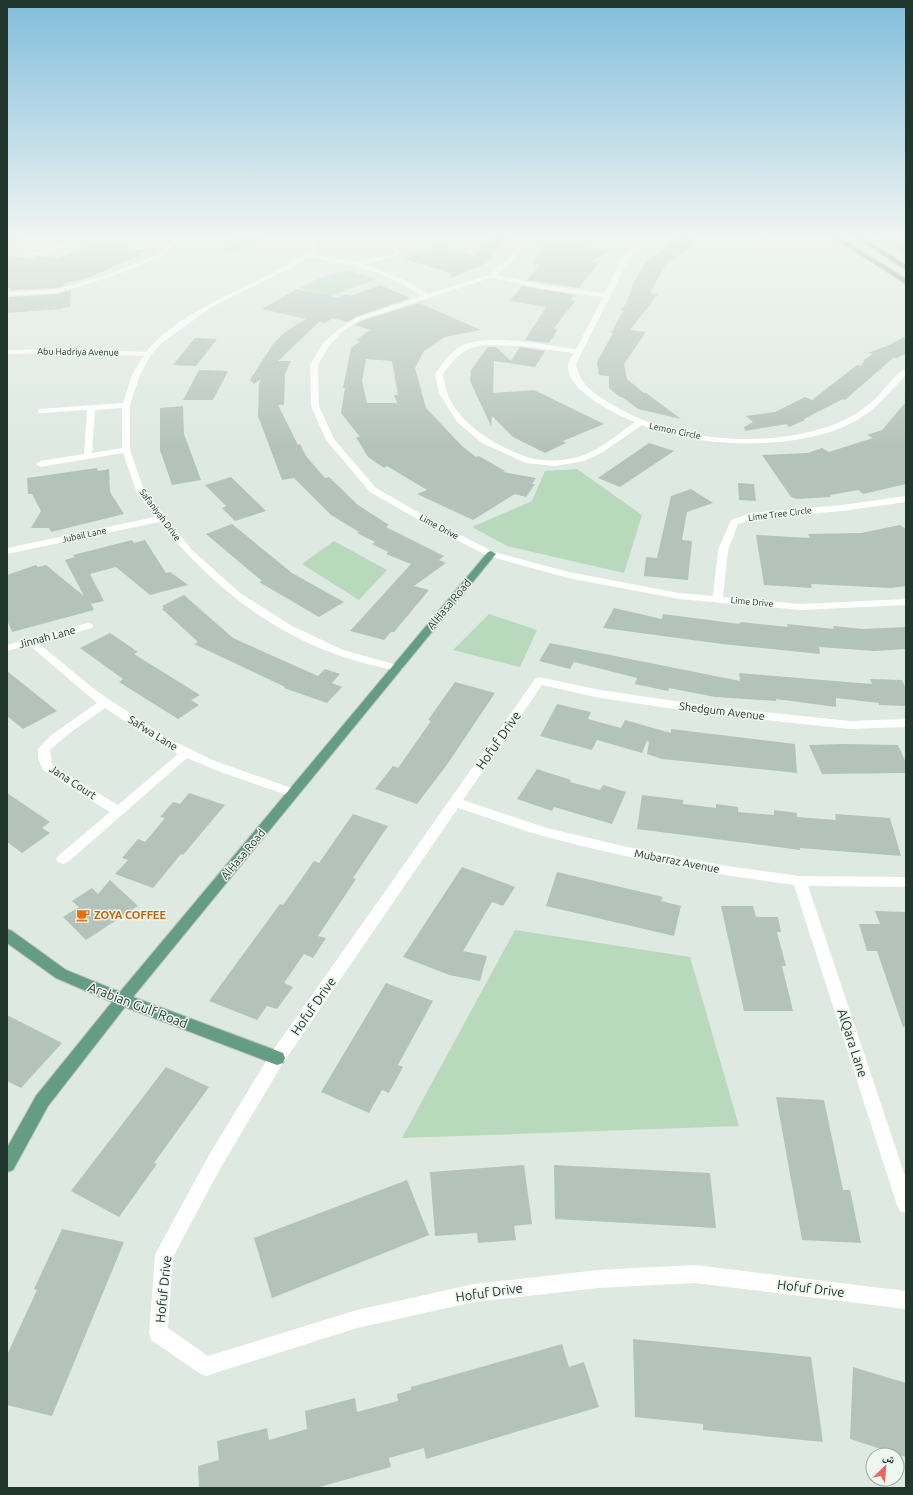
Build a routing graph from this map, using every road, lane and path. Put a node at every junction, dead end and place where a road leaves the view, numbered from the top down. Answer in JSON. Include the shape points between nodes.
{"nodes":[{"id":1,"x":208,"y":308,"type":"edge"},
{"id":2,"x":393,"y":308,"type":"edge"},
{"id":3,"x":601,"y":308,"type":"edge"},
{"id":4,"x":579,"y":351,"type":"junction"},
{"id":5,"x":7,"y":352,"type":"edge"},
{"id":6,"x":148,"y":354,"type":"junction"},
{"id":7,"x":906,"y":371,"type":"edge"},
{"id":8,"x":126,"y":405,"type":"junction"},
{"id":9,"x":91,"y":408,"type":"junction"},
{"id":10,"x":41,"y":411,"type":"dead end"},
{"id":11,"x":642,"y":425,"type":"junction"},
{"id":12,"x":126,"y":450,"type":"junction"},
{"id":13,"x":88,"y":456,"type":"junction"},
{"id":14,"x":40,"y":464,"type":"dead end"},
{"id":15,"x":906,"y":499,"type":"edge"},
{"id":16,"x":161,"y":519,"type":"junction"},
{"id":17,"x":7,"y":551,"type":"edge"},
{"id":18,"x":491,"y":554,"type":"junction"},
{"id":19,"x":718,"y":599,"type":"junction"},
{"id":20,"x":906,"y":602,"type":"edge"},
{"id":21,"x":88,"y":626,"type":"dead end"},
{"id":22,"x":32,"y":642,"type":"junction"},
{"id":23,"x":7,"y":648,"type":"edge"},
{"id":24,"x":397,"y":668,"type":"junction"},
{"id":25,"x":539,"y":681,"type":"joint"},
{"id":26,"x":106,"y":702,"type":"junction"},
{"id":27,"x":906,"y":723,"type":"edge"},
{"id":28,"x":186,"y":753,"type":"junction"},
{"id":29,"x":293,"y":793,"type":"junction"},
{"id":30,"x":455,"y":802,"type":"junction"},
{"id":31,"x":118,"y":811,"type":"junction"},
{"id":32,"x":63,"y":859,"type":"dead end"},
{"id":33,"x":799,"y":882,"type":"junction"},
{"id":34,"x":906,"y":882,"type":"edge"},
{"id":35,"x":7,"y":935,"type":"edge"},
{"id":36,"x":122,"y":1000,"type":"junction"},
{"id":37,"x":277,"y":1058,"type":"junction"},
{"id":38,"x":7,"y":1164,"type":"edge"},
{"id":39,"x":906,"y":1205,"type":"edge"},
{"id":40,"x":906,"y":1300,"type":"edge"}],
"edges":[{"from":1,"to":6,"type":"street","name":"Safaniyah Drive","via":[[160,340]]},
{"from":2,"to":18,"type":"street","name":"Lime Drive","via":[[358,320],[340,331],[326,345],[314,366],[315,406],[330,440],[373,490]]},
{"from":3,"to":4,"type":"street","name":"Lemon Circle"},
{"from":4,"to":11,"type":"street","name":"Lemon Circle","via":[[572,364],[575,377],[586,391],[614,411]]},
{"from":4,"to":11,"type":"street","via":[[506,344],[482,343],[466,346],[439,374],[443,393],[460,420],[485,441],[526,460],[555,462],[582,459]]},
{"from":5,"to":6,"type":"street","name":"Abu Hadriya Avenue"},
{"from":6,"to":8,"type":"street","name":"Safaniyah Drive","via":[[136,375]]},
{"from":7,"to":11,"type":"street","name":"Lemon Circle","via":[[871,406],[850,421],[808,435],[746,441],[693,436]]},
{"from":8,"to":9,"type":"street"},
{"from":8,"to":12,"type":"street","name":"Safaniyah Drive"},
{"from":9,"to":10,"type":"street"},
{"from":9,"to":13,"type":"street"},
{"from":12,"to":13,"type":"street"},
{"from":12,"to":16,"type":"street","name":"Safaniyah Drive","via":[[141,493]]},
{"from":13,"to":14,"type":"street"},
{"from":15,"to":19,"type":"street","name":"Lime Tree Circle","via":[[751,516],[734,522],[721,553]]},
{"from":16,"to":17,"type":"street","name":"Jubail Lane"},
{"from":16,"to":24,"type":"street","name":"Safaniyah Drive","via":[[189,552],[236,595],[288,628],[339,652]]},
{"from":18,"to":19,"type":"street","name":"Lime Drive","via":[[568,575],[678,596]]},
{"from":18,"to":24,"type":"main road","name":"AlHasa Road"},
{"from":19,"to":20,"type":"street","name":"Lime Drive","via":[[801,607]]},
{"from":21,"to":22,"type":"street","name":"Jinnah Lane"},
{"from":22,"to":23,"type":"street","name":"Jinnah Lane"},
{"from":22,"to":26,"type":"street","name":"Safwa Lane","via":[[59,667]]},
{"from":24,"to":29,"type":"main road","name":"AlHasa Road"},
{"from":25,"to":27,"type":"street","name":"Shedgum Avenue","via":[[600,694],[715,711],[850,725]]},
{"from":25,"to":30,"type":"street","name":"Hofuf Drive"},
{"from":26,"to":28,"type":"street","name":"Safwa Lane"},
{"from":26,"to":31,"type":"street","name":"Jana Court","via":[[56,738],[44,749],[43,758],[47,767]]},
{"from":28,"to":29,"type":"street","name":"Safwa Lane","via":[[225,770]]},
{"from":28,"to":31,"type":"street"},
{"from":29,"to":36,"type":"main road","name":"AlHasa Road"},
{"from":30,"to":33,"type":"street","name":"Mubarraz Avenue","via":[[546,832],[623,851]]},
{"from":30,"to":37,"type":"street","name":"Hofuf Drive"},
{"from":31,"to":32,"type":"street"},
{"from":33,"to":34,"type":"street","name":"Mubarraz Avenue"},
{"from":33,"to":39,"type":"street","name":"AlQara Lane"},
{"from":35,"to":36,"type":"main road","name":"Arabian Gulf Road","via":[[61,974]]},
{"from":36,"to":37,"type":"main road","name":"Arabian Gulf Road"},
{"from":36,"to":38,"type":"main road","name":"AlHasa Road","via":[[42,1101]]},
{"from":37,"to":40,"type":"street","name":"Hofuf Drive","via":[[215,1161],[164,1255],[158,1333],[206,1366],[357,1319],[466,1294],[598,1279],[695,1274]]}]}
